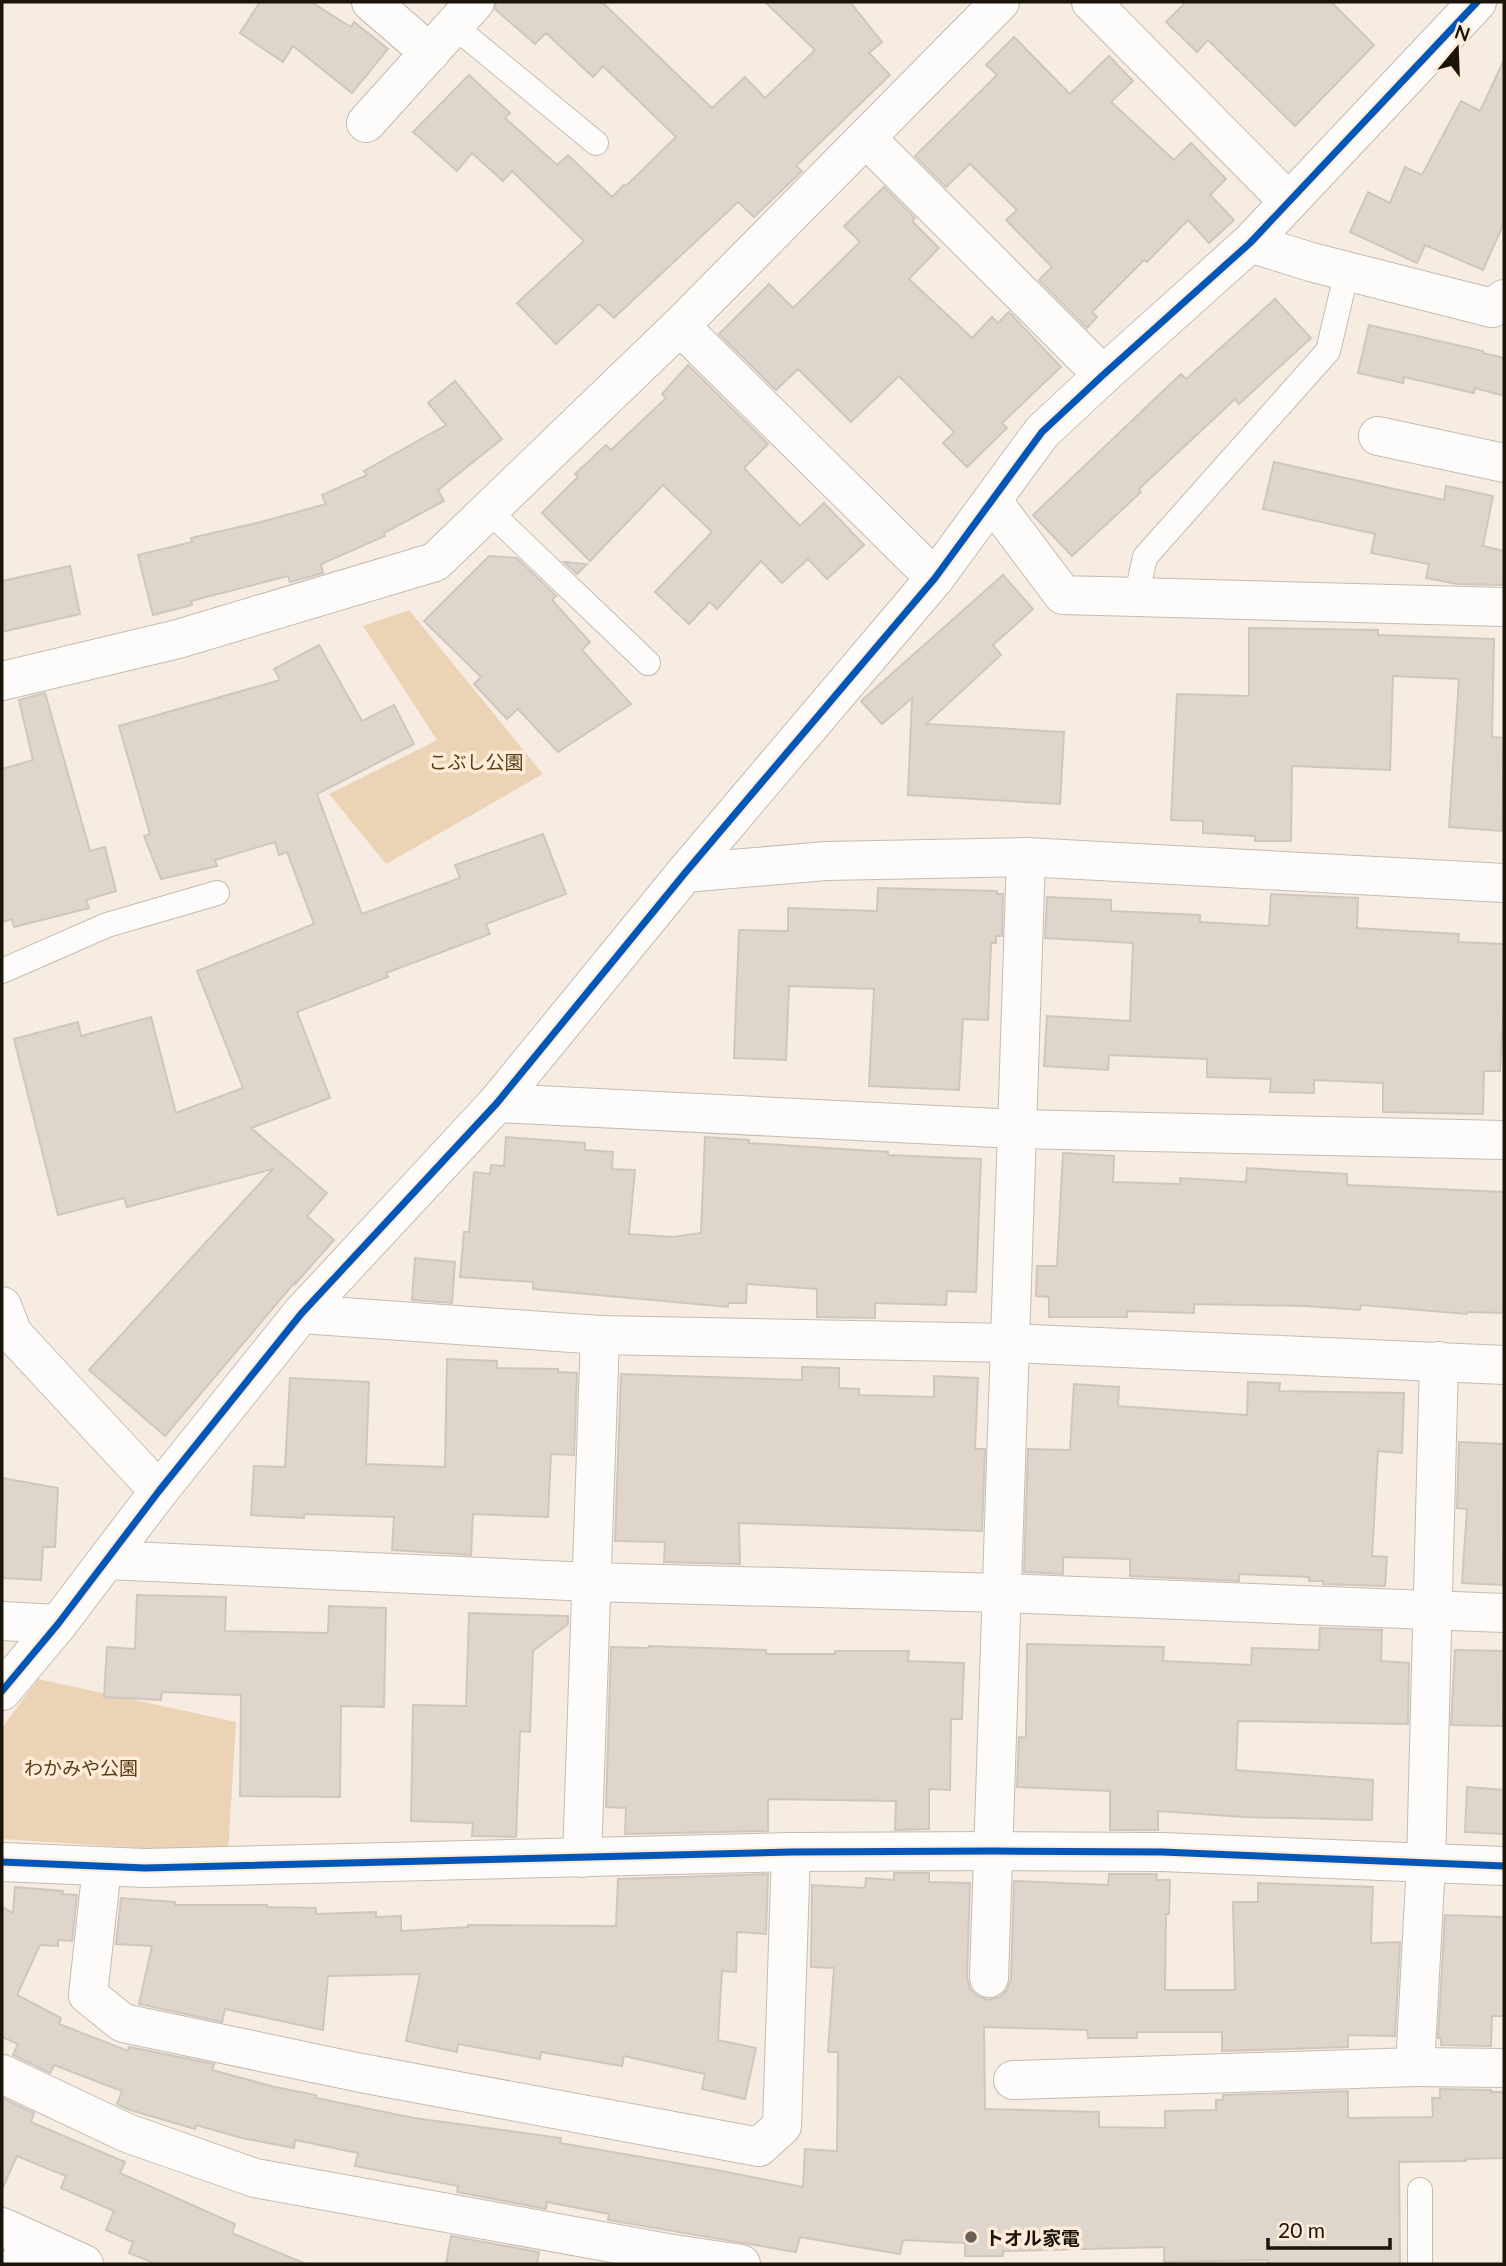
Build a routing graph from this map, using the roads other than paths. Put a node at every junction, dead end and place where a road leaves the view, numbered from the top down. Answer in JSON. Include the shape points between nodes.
{"nodes":[{"id":1,"x":371,"y":2,"type":"edge"},
{"id":2,"x":1000,"y":2,"type":"edge"},
{"id":3,"x":1091,"y":2,"type":"edge"},
{"id":4,"x":1477,"y":2,"type":"edge"},
{"id":5,"x":453,"y":27,"type":"edge"},
{"id":6,"x":366,"y":123,"type":"dead end"},
{"id":7,"x":866,"y":138,"type":"junction"},
{"id":8,"x":596,"y":143,"type":"dead end"},
{"id":9,"x":1289,"y":202,"type":"junction"},
{"id":10,"x":1250,"y":243,"type":"junction"},
{"id":11,"x":1347,"y":271,"type":"junction"},
{"id":12,"x":1500,"y":306,"type":"edge"},
{"id":13,"x":680,"y":326,"type":"junction"},
{"id":14,"x":1103,"y":375,"type":"junction"},
{"id":15,"x":1378,"y":436,"type":"dead end"},
{"id":16,"x":1504,"y":463,"type":"edge"},
{"id":17,"x":992,"y":502,"type":"junction"},
{"id":18,"x":488,"y":510,"type":"junction"},
{"id":19,"x":935,"y":578,"type":"junction"},
{"id":20,"x":1136,"y":598,"type":"junction"},
{"id":21,"x":1504,"y":607,"type":"edge"},
{"id":22,"x":648,"y":663,"type":"dead end"},
{"id":23,"x":2,"y":681,"type":"edge"},
{"id":24,"x":1026,"y":857,"type":"junction"},
{"id":25,"x":685,"y":873,"type":"junction"},
{"id":26,"x":1504,"y":883,"type":"edge"},
{"id":27,"x":217,"y":893,"type":"dead end"},
{"id":28,"x":2,"y":971,"type":"edge"},
{"id":29,"x":497,"y":1103,"type":"junction"},
{"id":30,"x":1017,"y":1129,"type":"junction"},
{"id":31,"x":1504,"y":1140,"type":"edge"},
{"id":32,"x":301,"y":1314,"type":"junction"},
{"id":33,"x":5,"y":1325,"type":"edge"},
{"id":34,"x":600,"y":1335,"type":"junction"},
{"id":35,"x":1010,"y":1343,"type":"junction"},
{"id":36,"x":1439,"y":1361,"type":"junction"},
{"id":37,"x":1504,"y":1365,"type":"edge"},
{"id":38,"x":159,"y":1491,"type":"junction"},
{"id":39,"x":107,"y":1560,"type":"junction"},
{"id":40,"x":590,"y":1582,"type":"junction"},
{"id":41,"x":1002,"y":1592,"type":"junction"},
{"id":42,"x":1433,"y":1610,"type":"junction"},
{"id":43,"x":1504,"y":1613,"type":"edge"},
{"id":44,"x":2,"y":1621,"type":"edge"},
{"id":45,"x":58,"y":1624,"type":"junction"},
{"id":46,"x":2,"y":1691,"type":"edge"},
{"id":47,"x":994,"y":1851,"type":"junction"},
{"id":48,"x":792,"y":1853,"type":"junction"},
{"id":49,"x":582,"y":1858,"type":"junction"},
{"id":50,"x":2,"y":1862,"type":"edge"},
{"id":51,"x":1426,"y":1863,"type":"junction"},
{"id":52,"x":1504,"y":1866,"type":"edge"},
{"id":53,"x":103,"y":1867,"type":"junction"},
{"id":54,"x":989,"y":1978,"type":"dead end"},
{"id":55,"x":1415,"y":2067,"type":"junction"},
{"id":56,"x":1504,"y":2068,"type":"edge"},
{"id":57,"x":2,"y":2074,"type":"edge"},
{"id":58,"x":1013,"y":2080,"type":"dead end"},
{"id":59,"x":1420,"y":2190,"type":"dead end"},
{"id":60,"x":17,"y":2244,"type":"edge"},
{"id":61,"x":84,"y":2264,"type":"edge"},
{"id":62,"x":741,"y":2264,"type":"edge"},
{"id":63,"x":1420,"y":2264,"type":"edge"}],
"edges":[{"from":1,"to":5,"type":"street"},
{"from":2,"to":7,"type":"street"},
{"from":3,"to":9,"type":"street"},
{"from":4,"to":9,"type":"street"},
{"from":5,"to":6,"type":"street"},
{"from":5,"to":8,"type":"lane"},
{"from":7,"to":13,"type":"street"},
{"from":7,"to":14,"type":"street"},
{"from":9,"to":10,"type":"street"},
{"from":10,"to":11,"type":"street"},
{"from":10,"to":14,"type":"street"},
{"from":11,"to":12,"type":"street"},
{"from":11,"to":20,"type":"lane","via":[[1328,351],[1145,557]]},
{"from":13,"to":18,"type":"street"},
{"from":13,"to":19,"type":"street"},
{"from":14,"to":17,"type":"street","via":[[1042,432]]},
{"from":15,"to":16,"type":"street"},
{"from":17,"to":19,"type":"street"},
{"from":17,"to":20,"type":"street","via":[[1063,595]]},
{"from":18,"to":22,"type":"lane"},
{"from":18,"to":23,"type":"street","via":[[435,562],[178,639]]},
{"from":19,"to":25,"type":"street"},
{"from":20,"to":21,"type":"street"},
{"from":24,"to":25,"type":"street","via":[[826,861]]},
{"from":24,"to":26,"type":"street"},
{"from":24,"to":30,"type":"street"},
{"from":25,"to":29,"type":"street"},
{"from":27,"to":28,"type":"lane","via":[[107,925]]},
{"from":29,"to":30,"type":"street"},
{"from":29,"to":32,"type":"street"},
{"from":30,"to":31,"type":"street"},
{"from":30,"to":35,"type":"street"},
{"from":32,"to":34,"type":"street"},
{"from":32,"to":38,"type":"street"},
{"from":33,"to":38,"type":"street"},
{"from":34,"to":35,"type":"street"},
{"from":34,"to":40,"type":"street"},
{"from":35,"to":36,"type":"street"},
{"from":35,"to":41,"type":"street"},
{"from":36,"to":37,"type":"street"},
{"from":36,"to":42,"type":"street"},
{"from":38,"to":39,"type":"street"},
{"from":39,"to":40,"type":"street"},
{"from":39,"to":45,"type":"street"},
{"from":40,"to":41,"type":"street"},
{"from":40,"to":49,"type":"street"},
{"from":41,"to":42,"type":"street"},
{"from":41,"to":47,"type":"street"},
{"from":42,"to":43,"type":"street"},
{"from":42,"to":51,"type":"street"},
{"from":44,"to":45,"type":"street"},
{"from":45,"to":46,"type":"street"},
{"from":47,"to":48,"type":"street"},
{"from":47,"to":51,"type":"street","via":[[1162,1852]]},
{"from":47,"to":54,"type":"street"},
{"from":48,"to":49,"type":"street"},
{"from":48,"to":53,"type":"street","via":[[782,2126],[759,2147],[361,2073],[123,2023],[88,1995]]},
{"from":49,"to":53,"type":"street"},
{"from":50,"to":53,"type":"street"},
{"from":51,"to":52,"type":"street"},
{"from":51,"to":55,"type":"street"},
{"from":55,"to":56,"type":"street"},
{"from":55,"to":58,"type":"street"},
{"from":57,"to":62,"type":"street","via":[[127,2133],[255,2178]]},
{"from":59,"to":63,"type":"lane"},
{"from":60,"to":61,"type":"street"}]}
